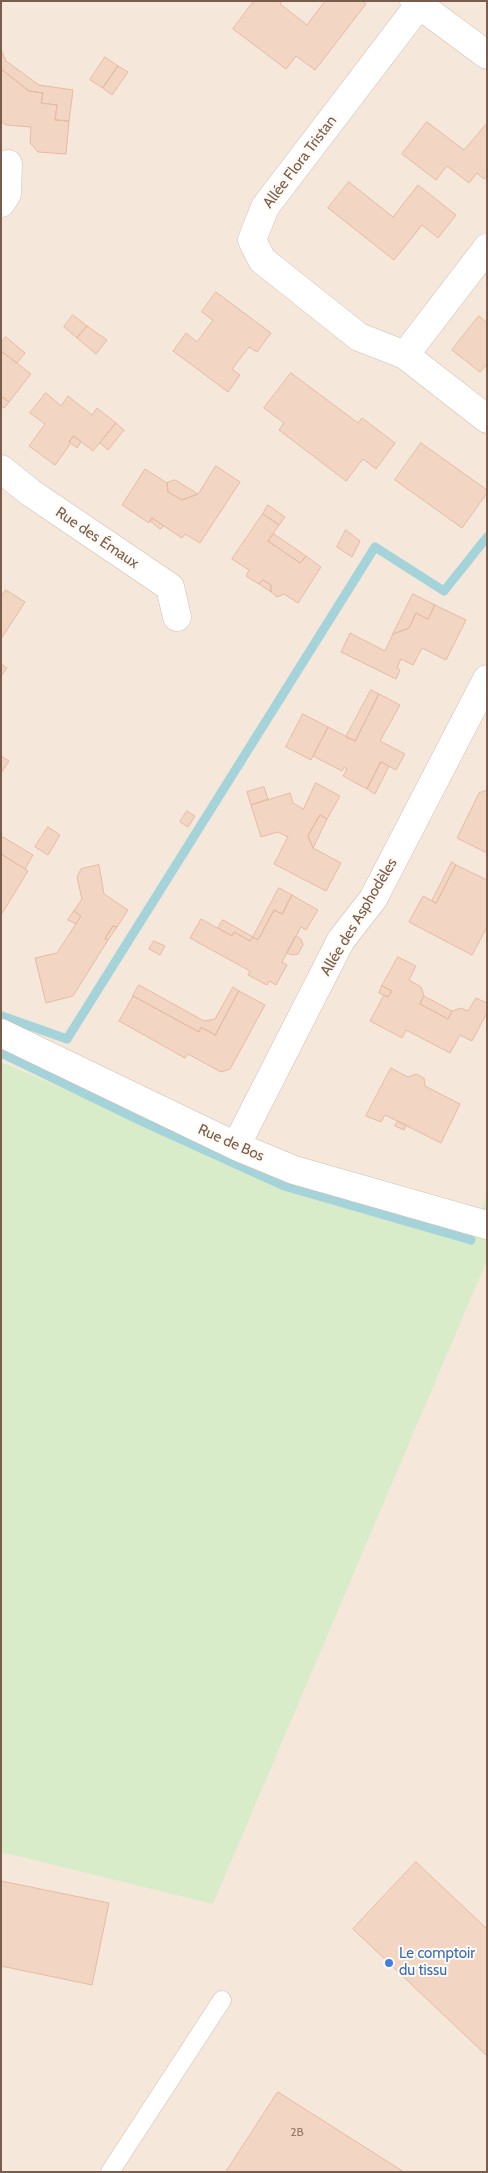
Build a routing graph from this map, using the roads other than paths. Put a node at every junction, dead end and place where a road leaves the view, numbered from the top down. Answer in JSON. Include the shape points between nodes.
{"nodes":[{"id":1,"x":417,"y":3,"type":"edge"},
{"id":2,"x":487,"y":55,"type":"edge"},
{"id":3,"x":8,"y":164,"type":"dead end"},
{"id":4,"x":1,"y":204,"type":"edge"},
{"id":5,"x":487,"y":248,"type":"edge"},
{"id":6,"x":405,"y":355,"type":"junction"},
{"id":7,"x":487,"y":419,"type":"edge"},
{"id":8,"x":1,"y":469,"type":"edge"},
{"id":9,"x":177,"y":617,"type":"dead end"},
{"id":10,"x":487,"y":679,"type":"edge"},
{"id":11,"x":1,"y":1033,"type":"edge"},
{"id":12,"x":236,"y":1146,"type":"junction"},
{"id":13,"x":480,"y":1223,"type":"edge"},
{"id":14,"x":222,"y":2000,"type":"dead end"},
{"id":15,"x":110,"y":2172,"type":"edge"}],
"edges":[{"from":1,"to":2,"type":"street","name":"Allée Flora Tristan"},
{"from":1,"to":6,"type":"street","name":"Allée Flora Tristan","via":[[265,207],[252,240],[262,260],[359,337]]},
{"from":3,"to":4,"type":"street","via":[[7,194]]},
{"from":5,"to":6,"type":"street"},
{"from":6,"to":7,"type":"street","name":"Allée Flora Tristan"},
{"from":8,"to":9,"type":"street","name":"Rue des Émaux","via":[[30,493],[170,587]]},
{"from":10,"to":12,"type":"street","name":"Allée des Asphodèles","via":[[373,899],[341,940]]},
{"from":11,"to":12,"type":"street","name":"Rue de Bos"},
{"from":12,"to":13,"type":"street","name":"Rue de Bos","via":[[294,1170]]},
{"from":14,"to":15,"type":"lane"}]}
